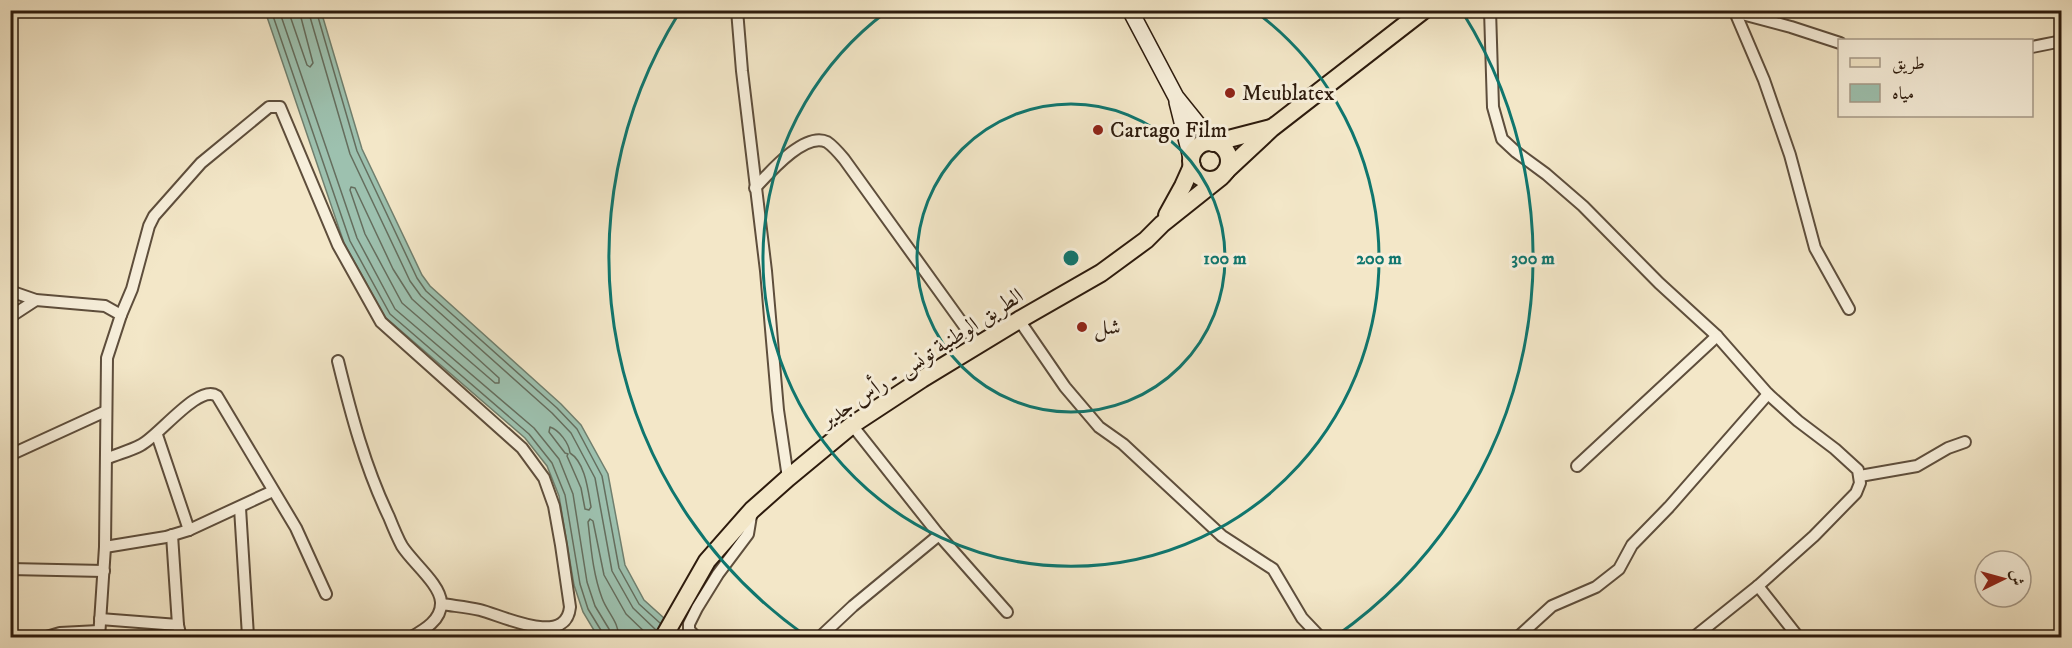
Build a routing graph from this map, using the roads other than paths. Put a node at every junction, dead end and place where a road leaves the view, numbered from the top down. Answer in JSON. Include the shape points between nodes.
{"nodes":[{"id":1,"x":737,"y":10,"type":"edge"},
{"id":2,"x":1130,"y":10,"type":"edge"},
{"id":3,"x":1424,"y":10,"type":"edge"},
{"id":4,"x":1490,"y":10,"type":"edge"},
{"id":5,"x":1731,"y":11,"type":"edge"},
{"id":6,"x":2061,"y":41,"type":"edge"},
{"id":7,"x":1838,"y":43,"type":"edge"},
{"id":8,"x":2033,"y":47,"type":"edge"},
{"id":9,"x":1176,"y":97,"type":"junction"},
{"id":10,"x":1272,"y":128,"type":"junction"},
{"id":11,"x":1213,"y":143,"type":"junction"},
{"id":12,"x":1192,"y":162,"type":"junction"},
{"id":13,"x":1223,"y":174,"type":"junction"},
{"id":14,"x":755,"y":188,"type":"junction"},
{"id":15,"x":1162,"y":224,"type":"junction"},
{"id":16,"x":10,"y":291,"type":"edge"},
{"id":17,"x":36,"y":300,"type":"junction"},
{"id":18,"x":1849,"y":309,"type":"dead end"},
{"id":19,"x":122,"y":315,"type":"junction"},
{"id":20,"x":10,"y":317,"type":"edge"},
{"id":21,"x":1019,"y":320,"type":"junction"},
{"id":22,"x":1718,"y":336,"type":"junction"},
{"id":23,"x":978,"y":345,"type":"junction"},
{"id":24,"x":338,"y":361,"type":"dead end"},
{"id":25,"x":1768,"y":394,"type":"junction"},
{"id":26,"x":106,"y":411,"type":"junction"},
{"id":27,"x":852,"y":425,"type":"junction"},
{"id":28,"x":157,"y":435,"type":"junction"},
{"id":29,"x":1965,"y":442,"type":"dead end"},
{"id":30,"x":10,"y":455,"type":"edge"},
{"id":31,"x":105,"y":459,"type":"junction"},
{"id":32,"x":1577,"y":465,"type":"dead end"},
{"id":33,"x":1860,"y":476,"type":"junction"},
{"id":34,"x":788,"y":478,"type":"junction"},
{"id":35,"x":273,"y":491,"type":"junction"},
{"id":36,"x":240,"y":508,"type":"junction"},
{"id":37,"x":752,"y":510,"type":"junction"},
{"id":38,"x":189,"y":530,"type":"junction"},
{"id":39,"x":172,"y":535,"type":"junction"},
{"id":40,"x":939,"y":535,"type":"junction"},
{"id":41,"x":105,"y":547,"type":"junction"},
{"id":42,"x":10,"y":569,"type":"edge"},
{"id":43,"x":104,"y":571,"type":"junction"},
{"id":44,"x":1758,"y":586,"type":"junction"},
{"id":45,"x":326,"y":594,"type":"dead end"},
{"id":46,"x":442,"y":604,"type":"junction"},
{"id":47,"x":1007,"y":612,"type":"dead end"},
{"id":48,"x":100,"y":619,"type":"junction"},
{"id":49,"x":178,"y":625,"type":"junction"},
{"id":50,"x":99,"y":634,"type":"edge"},
{"id":51,"x":248,"y":637,"type":"edge"},
{"id":52,"x":43,"y":638,"type":"edge"},
{"id":53,"x":182,"y":638,"type":"edge"},
{"id":54,"x":236,"y":638,"type":"edge"},
{"id":55,"x":410,"y":638,"type":"edge"},
{"id":56,"x":663,"y":638,"type":"edge"},
{"id":57,"x":697,"y":638,"type":"edge"},
{"id":58,"x":819,"y":638,"type":"edge"},
{"id":59,"x":1321,"y":638,"type":"edge"},
{"id":60,"x":1517,"y":638,"type":"edge"},
{"id":61,"x":1694,"y":638,"type":"edge"},
{"id":62,"x":1799,"y":638,"type":"edge"}],
"edges":[{"from":1,"to":14,"type":"street"},
{"from":2,"to":9,"type":"main road"},
{"from":3,"to":10,"type":"main road","name":"الطريق الوطنية تونس - رأس جدير"},
{"from":4,"to":22,"type":"street","via":[[1493,107],[1502,139],[1583,206]]},
{"from":5,"to":7,"type":"street"},
{"from":5,"to":18,"type":"street","via":[[1764,80],[1815,248]]},
{"from":6,"to":8,"type":"street"},
{"from":9,"to":11,"type":"main road"},
{"from":9,"to":12,"type":"main road"},
{"from":10,"to":11,"type":"main road","name":"الطريق الوطنية تونس - رأس جدير"},
{"from":10,"to":13,"type":"main road","name":"الطريق الوطنية تونس - رأس جدير"},
{"from":11,"to":12,"type":"main road","via":[[1197,148]]},
{"from":11,"to":13,"type":"main road","via":[[1225,150],[1228,157]]},
{"from":12,"to":13,"type":"main road","via":[[1200,178],[1214,180]]},
{"from":12,"to":15,"type":"main road","name":"الطريق الوطنية تونس - رأس جدير"},
{"from":13,"to":15,"type":"main road","name":"الطريق الوطنية تونس - رأس جدير"},
{"from":14,"to":23,"type":"street","via":[[799,147],[812,141],[829,143]]},
{"from":14,"to":34,"type":"street"},
{"from":15,"to":21,"type":"main road","name":"الطريق الوطنية تونس - رأس جدير","via":[[1101,273]]},
{"from":16,"to":17,"type":"street"},
{"from":17,"to":19,"type":"street","via":[[105,306]]},
{"from":17,"to":20,"type":"street"},
{"from":19,"to":26,"type":"street","via":[[107,358]]},
{"from":19,"to":46,"type":"street","via":[[149,226],[168,199],[234,135],[269,107],[280,107],[338,245],[381,322],[522,448],[549,490],[570,606],[566,619],[555,626],[522,626],[480,610]]},
{"from":21,"to":23,"type":"main road","name":"الطريق الوطنية تونس - رأس جدير"},
{"from":21,"to":59,"type":"street","via":[[1065,387],[1099,427],[1123,444],[1221,536],[1273,569],[1302,618]]},
{"from":22,"to":25,"type":"street"},
{"from":22,"to":32,"type":"street"},
{"from":23,"to":27,"type":"main road","name":"الطريق الوطنية تونس - رأس جدير"},
{"from":24,"to":46,"type":"street","via":[[354,426],[380,499],[403,547],[440,594]]},
{"from":25,"to":33,"type":"street","via":[[1850,462]]},
{"from":25,"to":60,"type":"street","via":[[1632,545],[1619,569],[1596,587],[1552,606]]},
{"from":26,"to":30,"type":"street"},
{"from":26,"to":31,"type":"street"},
{"from":27,"to":34,"type":"main road","name":"الطريق الوطنية تونس - رأس جدير"},
{"from":27,"to":40,"type":"street"},
{"from":28,"to":31,"type":"street"},
{"from":28,"to":35,"type":"street","via":[[194,399],[214,393]]},
{"from":28,"to":38,"type":"street"},
{"from":29,"to":33,"type":"street","via":[[1917,466]]},
{"from":31,"to":41,"type":"street"},
{"from":33,"to":44,"type":"street","via":[[1856,493]]},
{"from":34,"to":37,"type":"main road","name":"الطريق الوطنية تونس - رأس جدير"},
{"from":35,"to":36,"type":"street"},
{"from":35,"to":45,"type":"street","via":[[296,528]]},
{"from":36,"to":38,"type":"street"},
{"from":36,"to":51,"type":"street"},
{"from":37,"to":56,"type":"main road","name":"الطريق الوطنية تونس - رأس جدير","via":[[707,561]]},
{"from":37,"to":57,"type":"street","via":[[748,534],[718,574],[689,624]]},
{"from":38,"to":39,"type":"street"},
{"from":39,"to":41,"type":"street"},
{"from":39,"to":49,"type":"street"},
{"from":40,"to":47,"type":"street"},
{"from":40,"to":58,"type":"street"},
{"from":41,"to":43,"type":"street"},
{"from":42,"to":43,"type":"street"},
{"from":43,"to":48,"type":"street"},
{"from":44,"to":61,"type":"street"},
{"from":44,"to":62,"type":"street"},
{"from":46,"to":55,"type":"street","via":[[434,622]]},
{"from":48,"to":49,"type":"street"},
{"from":48,"to":50,"type":"street"},
{"from":49,"to":53,"type":"street"},
{"from":50,"to":52,"type":"street","via":[[60,633]]},
{"from":51,"to":54,"type":"street"}]}
